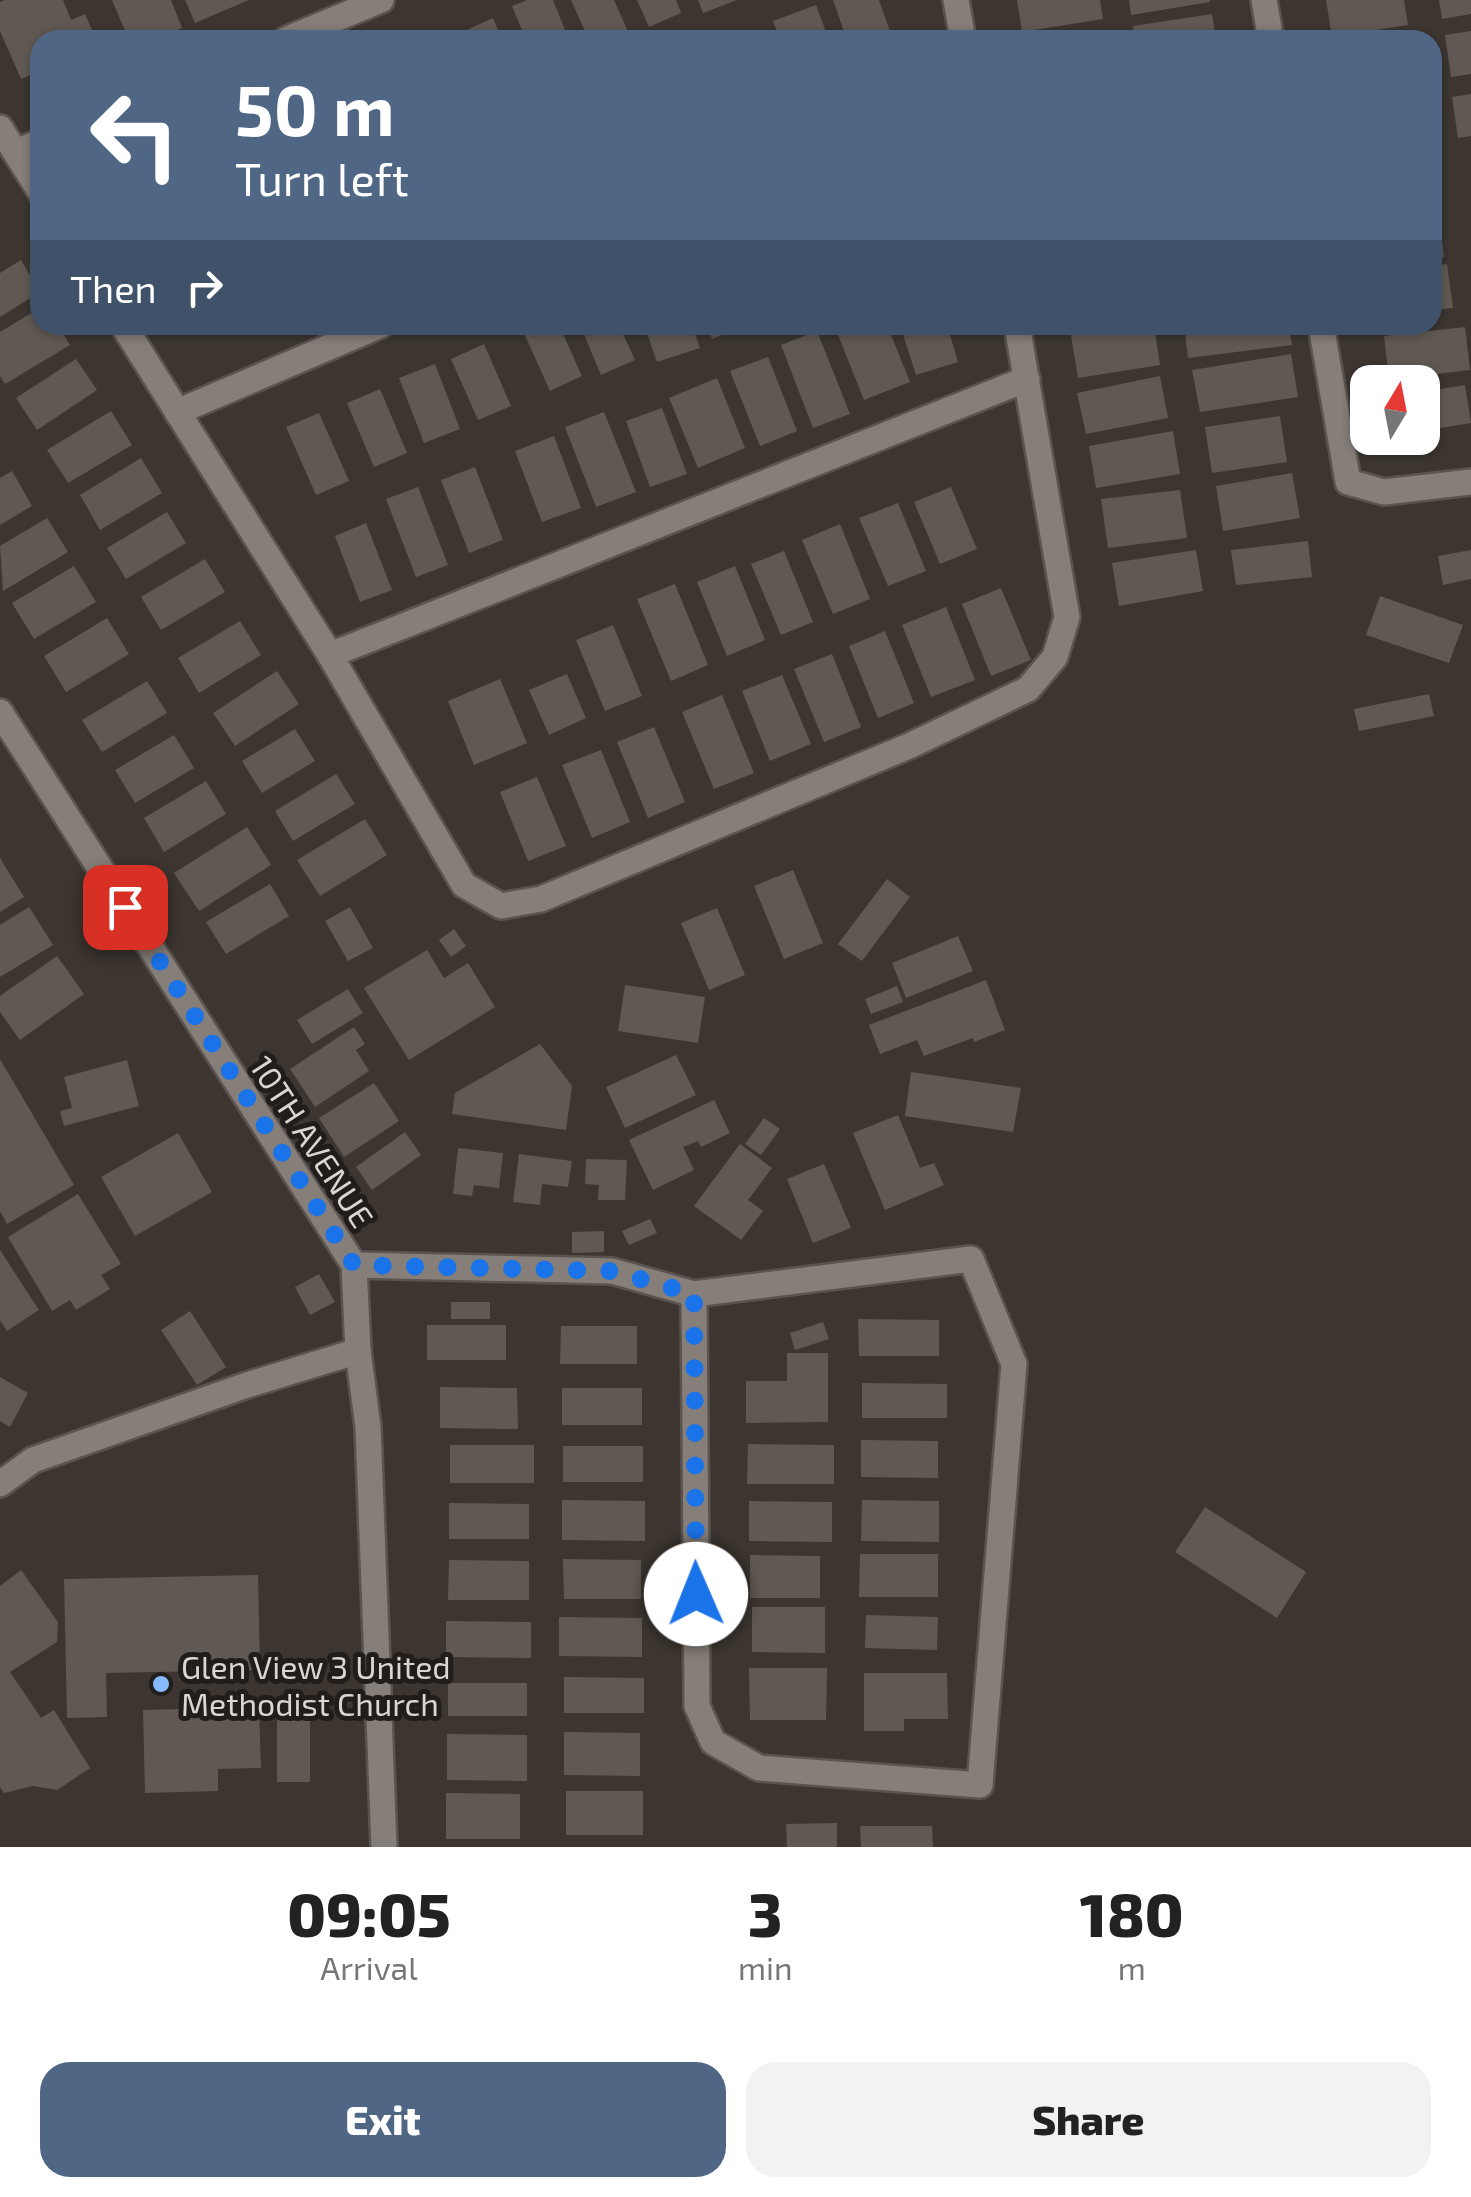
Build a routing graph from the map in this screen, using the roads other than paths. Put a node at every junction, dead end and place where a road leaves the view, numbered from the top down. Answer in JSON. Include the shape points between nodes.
{"nodes":[{"id":1,"x":381,"y":0,"type":"edge"},
{"id":2,"x":956,"y":0,"type":"edge"},
{"id":3,"x":1264,"y":0,"type":"edge"},
{"id":4,"x":309,"y":30,"type":"edge"},
{"id":5,"x":961,"y":30,"type":"edge"},
{"id":6,"x":1268,"y":30,"type":"edge"},
{"id":7,"x":0,"y":128,"type":"edge"},
{"id":8,"x":28,"y":147,"type":"edge"},
{"id":9,"x":129,"y":335,"type":"edge"},
{"id":10,"x":357,"y":335,"type":"edge"},
{"id":11,"x":1019,"y":335,"type":"edge"},
{"id":12,"x":1323,"y":335,"type":"edge"},
{"id":13,"x":1027,"y":379,"type":"junction"},
{"id":14,"x":177,"y":412,"type":"junction"},
{"id":15,"x":1471,"y":482,"type":"edge"},
{"id":16,"x":330,"y":655,"type":"junction"},
{"id":17,"x":0,"y":712,"type":"edge"},
{"id":18,"x":354,"y":1265,"type":"junction"},
{"id":19,"x":694,"y":1294,"type":"junction"},
{"id":20,"x":358,"y":1352,"type":"junction"},
{"id":21,"x":0,"y":1484,"type":"edge"},
{"id":22,"x":384,"y":1847,"type":"edge"}],
"edges":[{"from":1,"to":4,"type":"street"},
{"from":2,"to":5,"type":"street"},
{"from":3,"to":6,"type":"street"},
{"from":7,"to":8,"type":"street"},
{"from":9,"to":14,"type":"street"},
{"from":10,"to":14,"type":"street"},
{"from":11,"to":13,"type":"street"},
{"from":12,"to":15,"type":"street","via":[[1348,482],[1384,492]]},
{"from":13,"to":16,"type":"street"},
{"from":13,"to":16,"type":"street","via":[[1067,617],[1055,657],[1028,689],[541,900],[502,906],[464,885]]},
{"from":14,"to":16,"type":"street"},
{"from":17,"to":18,"type":"street","name":"10TH AVENUE"},
{"from":18,"to":19,"type":"street","via":[[612,1271]]},
{"from":18,"to":20,"type":"street","name":"10TH AVENUE"},
{"from":19,"to":19,"type":"street","via":[[697,1706],[713,1742],[759,1768],[980,1785],[1014,1364],[971,1259]]},
{"from":20,"to":21,"type":"street","via":[[33,1460]]},
{"from":20,"to":22,"type":"street","name":"10TH AVENUE","via":[[368,1427]]}]}
